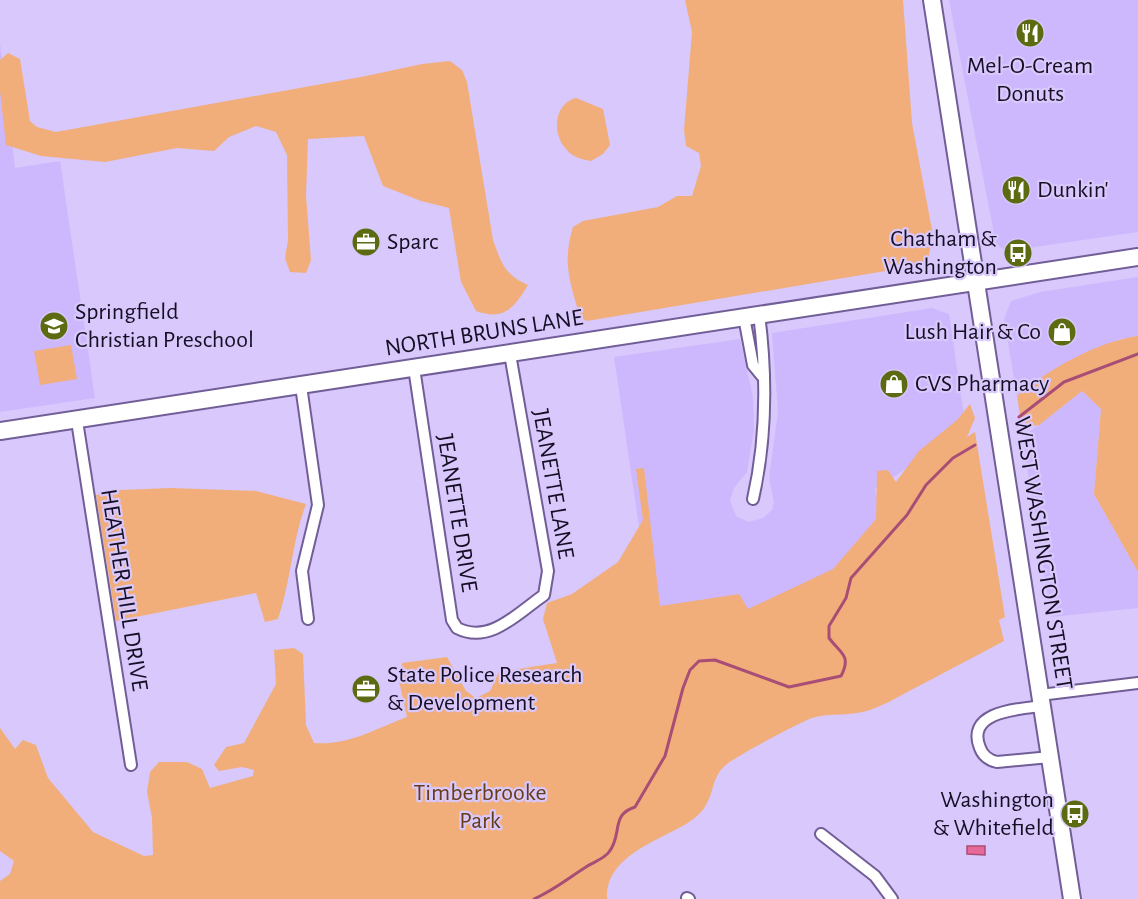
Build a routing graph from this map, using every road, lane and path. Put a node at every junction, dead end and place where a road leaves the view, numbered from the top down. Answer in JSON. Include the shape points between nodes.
{"nodes":[{"id":1,"x":932,"y":0,"type":"edge"},
{"id":2,"x":1138,"y":257,"type":"edge"},
{"id":3,"x":976,"y":280,"type":"junction"},
{"id":4,"x":752,"y":316,"type":"junction"},
{"id":5,"x":510,"y":354,"type":"junction"},
{"id":6,"x":414,"y":368,"type":"junction"},
{"id":7,"x":301,"y":386,"type":"junction"},
{"id":8,"x":77,"y":421,"type":"junction"},
{"id":9,"x":0,"y":431,"type":"edge"},
{"id":10,"x":753,"y":499,"type":"dead end"},
{"id":11,"x":308,"y":619,"type":"dead end"},
{"id":12,"x":492,"y":632,"type":"joint"},
{"id":13,"x":1138,"y":683,"type":"edge"},
{"id":14,"x":1041,"y":701,"type":"junction"},
{"id":15,"x":1050,"y":757,"type":"junction"},
{"id":16,"x":130,"y":765,"type":"dead end"},
{"id":17,"x":821,"y":834,"type":"dead end"},
{"id":18,"x":892,"y":899,"type":"edge"},
{"id":19,"x":1071,"y":899,"type":"edge"}],
"edges":[{"from":1,"to":3,"type":"main road","name":"WEST WASHINGTON STREET"},
{"from":2,"to":3,"type":"main road","name":"NORTH BRUNS LANE"},
{"from":3,"to":4,"type":"main road","name":"NORTH BRUNS LANE"},
{"from":3,"to":14,"type":"main road","name":"WEST WASHINGTON STREET"},
{"from":4,"to":5,"type":"main road","name":"NORTH BRUNS LANE"},
{"from":4,"to":10,"type":"street","via":[[766,362],[762,376],[764,433]]},
{"from":5,"to":6,"type":"main road","name":"NORTH BRUNS LANE"},
{"from":5,"to":12,"type":"street","name":"JEANETTE LANE","via":[[548,571],[544,595]]},
{"from":6,"to":7,"type":"main road","name":"NORTH BRUNS LANE"},
{"from":6,"to":12,"type":"street","name":"JEANETTE DRIVE","via":[[452,620],[465,632]]},
{"from":7,"to":8,"type":"main road","name":"NORTH BRUNS LANE"},
{"from":7,"to":11,"type":"street","via":[[318,505],[302,571]]},
{"from":8,"to":9,"type":"main road","name":"NORTH BRUNS LANE"},
{"from":8,"to":16,"type":"street","name":"HEATHER HILL DRIVE"},
{"from":13,"to":14,"type":"street"},
{"from":14,"to":15,"type":"main road","name":"WEST WASHINGTON STREET"},
{"from":14,"to":15,"type":"street","via":[[996,713],[982,724],[978,742],[990,761]]},
{"from":15,"to":19,"type":"main road","name":"WEST WASHINGTON STREET"},
{"from":17,"to":18,"type":"street","via":[[875,876]]}]}
